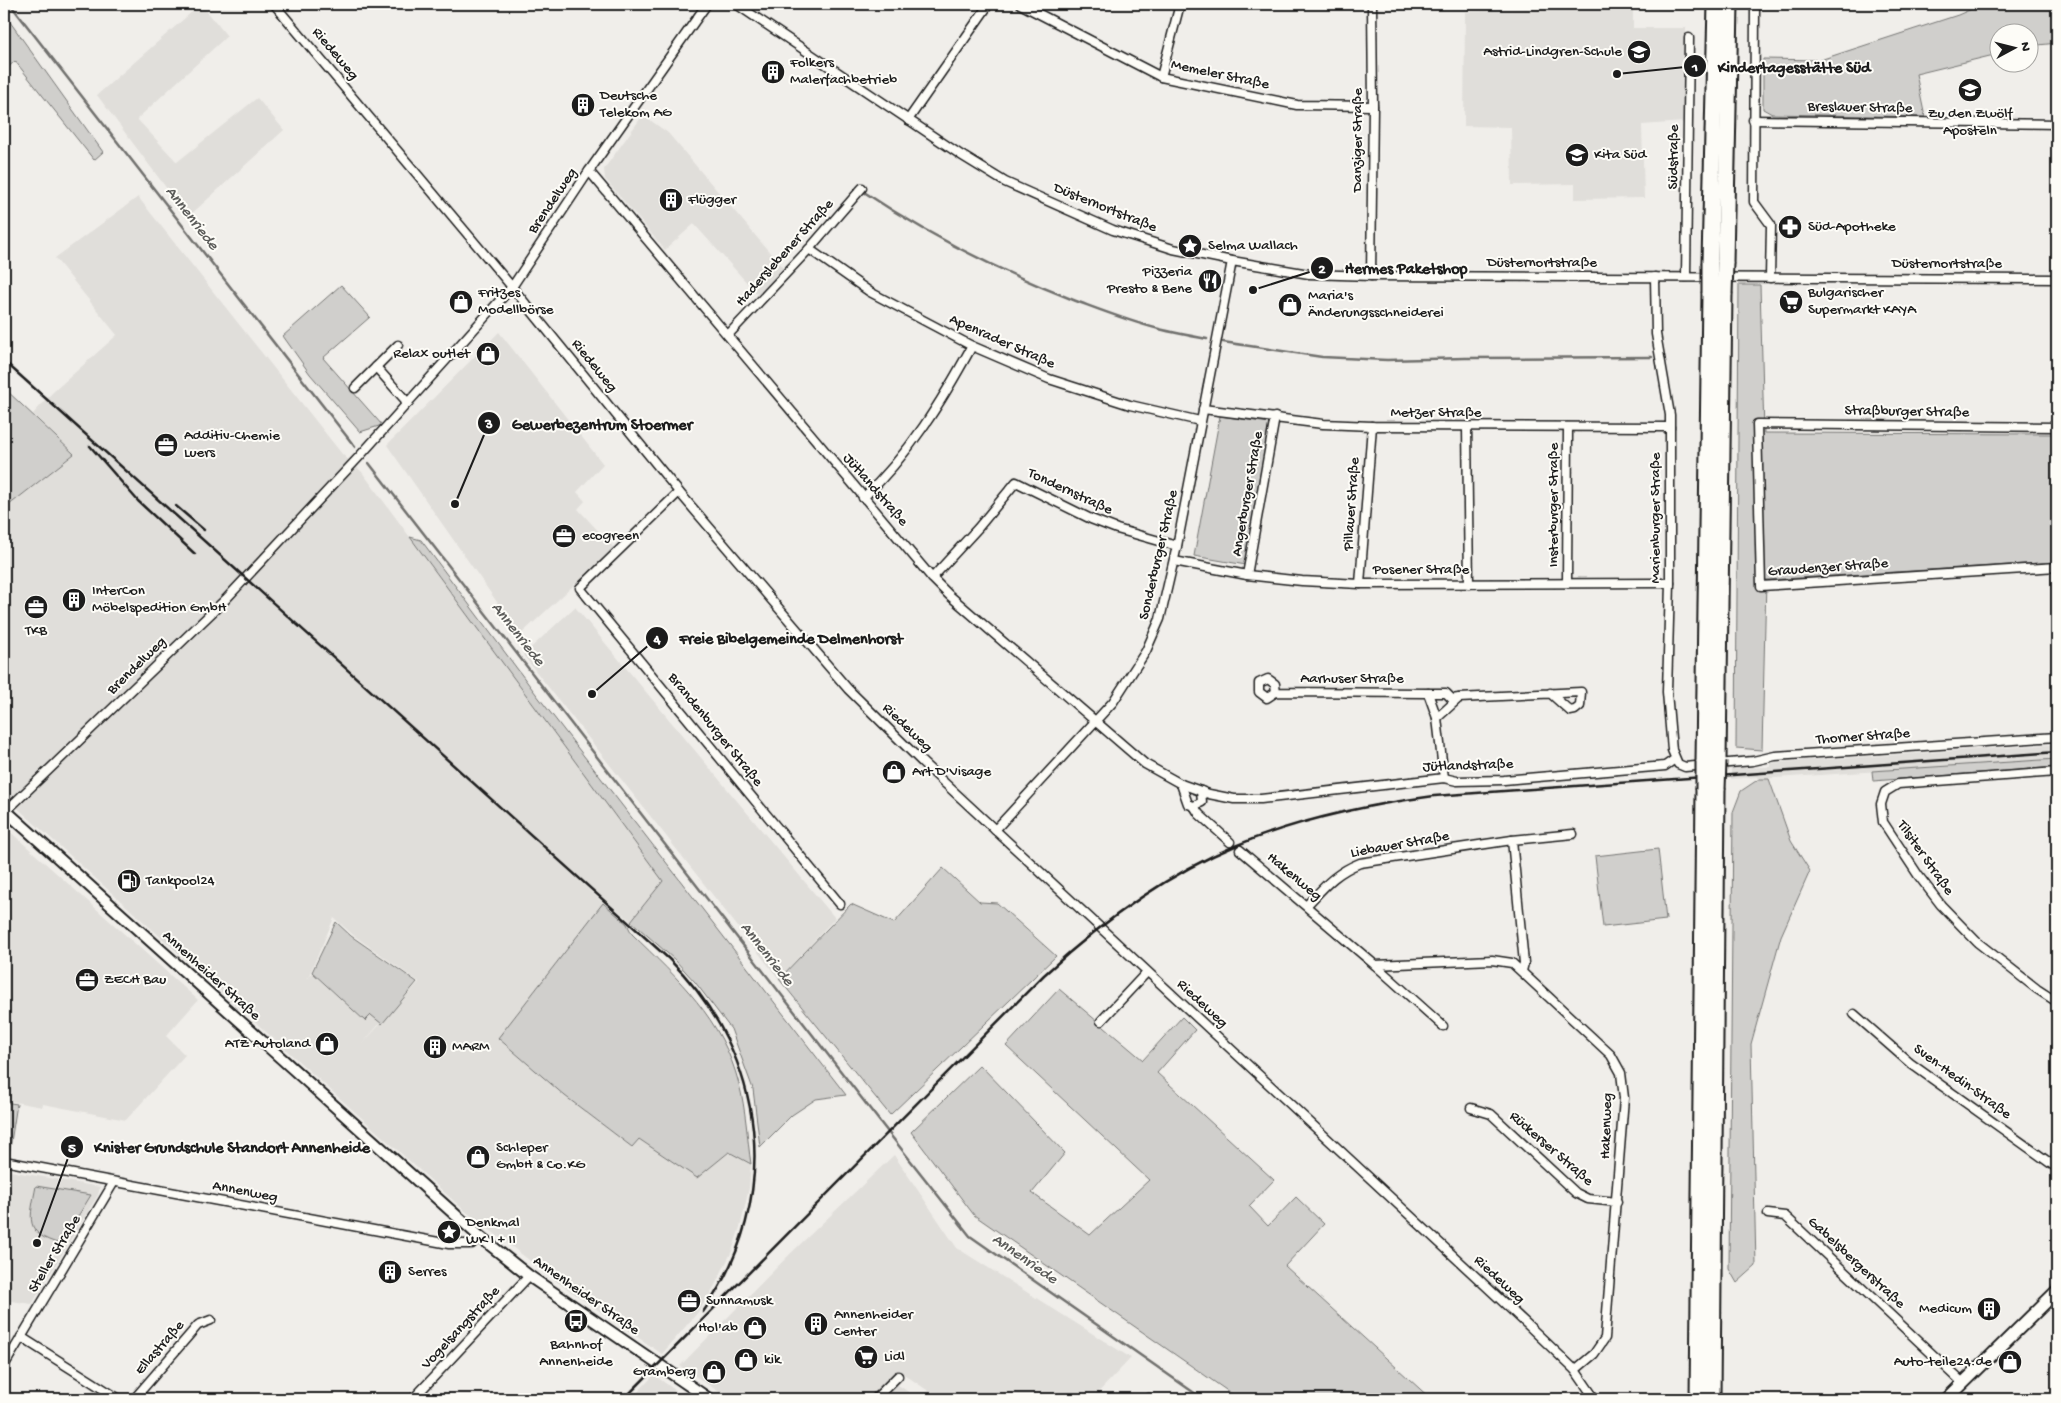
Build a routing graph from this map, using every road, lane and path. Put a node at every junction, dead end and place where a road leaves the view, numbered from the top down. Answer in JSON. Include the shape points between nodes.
{"nodes":[{"id":1,"x":274,"y":4,"type":"edge"},
{"id":2,"x":707,"y":4,"type":"edge"},
{"id":3,"x":736,"y":4,"type":"edge"},
{"id":4,"x":989,"y":4,"type":"edge"},
{"id":5,"x":1020,"y":4,"type":"edge"},
{"id":6,"x":1180,"y":4,"type":"edge"},
{"id":7,"x":1372,"y":4,"type":"edge"},
{"id":8,"x":1716,"y":4,"type":"edge"},
{"id":9,"x":1730,"y":4,"type":"edge"},
{"id":10,"x":1755,"y":4,"type":"edge"},
{"id":11,"x":1689,"y":38,"type":"dead end"},
{"id":12,"x":1161,"y":76,"type":"junction"},
{"id":13,"x":1373,"y":106,"type":"junction"},
{"id":14,"x":908,"y":120,"type":"junction"},
{"id":15,"x":1753,"y":120,"type":"junction"},
{"id":16,"x":2057,"y":124,"type":"edge"},
{"id":17,"x":589,"y":171,"type":"junction"},
{"id":18,"x":862,"y":188,"type":"dead end"},
{"id":19,"x":809,"y":249,"type":"junction"},
{"id":20,"x":1232,"y":261,"type":"junction"},
{"id":21,"x":1717,"y":262,"type":"junction"},
{"id":22,"x":1371,"y":276,"type":"junction"},
{"id":23,"x":1654,"y":277,"type":"junction"},
{"id":24,"x":1686,"y":277,"type":"junction"},
{"id":25,"x":1770,"y":278,"type":"junction"},
{"id":26,"x":2057,"y":279,"type":"edge"},
{"id":27,"x":512,"y":286,"type":"junction"},
{"id":28,"x":728,"y":335,"type":"junction"},
{"id":29,"x":398,"y":345,"type":"dead end"},
{"id":30,"x":972,"y":346,"type":"junction"},
{"id":31,"x":376,"y":367,"type":"junction"},
{"id":32,"x":355,"y":388,"type":"dead end"},
{"id":33,"x":408,"y":402,"type":"junction"},
{"id":34,"x":1203,"y":408,"type":"junction"},
{"id":35,"x":1276,"y":418,"type":"junction"},
{"id":36,"x":1200,"y":421,"type":"junction"},
{"id":37,"x":1757,"y":424,"type":"joint"},
{"id":38,"x":1372,"y":426,"type":"junction"},
{"id":39,"x":1467,"y":427,"type":"junction"},
{"id":40,"x":1568,"y":427,"type":"junction"},
{"id":41,"x":1670,"y":427,"type":"junction"},
{"id":42,"x":2057,"y":427,"type":"edge"},
{"id":43,"x":680,"y":492,"type":"junction"},
{"id":44,"x":863,"y":498,"type":"junction"},
{"id":45,"x":1178,"y":546,"type":"junction"},
{"id":46,"x":1174,"y":561,"type":"junction"},
{"id":47,"x":2057,"y":567,"type":"edge"},
{"id":48,"x":1247,"y":575,"type":"junction"},
{"id":49,"x":932,"y":578,"type":"junction"},
{"id":50,"x":1567,"y":583,"type":"junction"},
{"id":51,"x":1670,"y":583,"type":"junction"},
{"id":52,"x":1360,"y":584,"type":"junction"},
{"id":53,"x":1468,"y":584,"type":"junction"},
{"id":54,"x":1276,"y":692,"type":"dead end"},
{"id":55,"x":1428,"y":692,"type":"junction"},
{"id":56,"x":1550,"y":694,"type":"dead end"},
{"id":57,"x":1459,"y":698,"type":"junction"},
{"id":58,"x":1437,"y":718,"type":"junction"},
{"id":59,"x":1096,"y":721,"type":"junction"},
{"id":60,"x":2057,"y":737,"type":"edge"},
{"id":61,"x":1675,"y":759,"type":"junction"},
{"id":62,"x":2057,"y":772,"type":"edge"},
{"id":63,"x":1444,"y":778,"type":"junction"},
{"id":64,"x":1181,"y":784,"type":"junction"},
{"id":65,"x":1710,"y":789,"type":"junction"},
{"id":66,"x":1201,"y":791,"type":"junction"},
{"id":67,"x":1194,"y":806,"type":"junction"},
{"id":68,"x":4,"y":811,"type":"edge"},
{"id":69,"x":995,"y":830,"type":"junction"},
{"id":70,"x":1573,"y":834,"type":"dead end"},
{"id":71,"x":1512,"y":840,"type":"junction"},
{"id":72,"x":1230,"y":842,"type":"dead end"},
{"id":73,"x":1240,"y":850,"type":"dead end"},
{"id":74,"x":840,"y":904,"type":"dead end"},
{"id":75,"x":1307,"y":906,"type":"junction"},
{"id":76,"x":1375,"y":965,"type":"junction"},
{"id":77,"x":1522,"y":971,"type":"junction"},
{"id":78,"x":1147,"y":972,"type":"junction"},
{"id":79,"x":2057,"y":1002,"type":"edge"},
{"id":80,"x":1854,"y":1014,"type":"dead end"},
{"id":81,"x":1101,"y":1021,"type":"dead end"},
{"id":82,"x":1443,"y":1026,"type":"dead end"},
{"id":83,"x":1471,"y":1108,"type":"dead end"},
{"id":84,"x":4,"y":1161,"type":"edge"},
{"id":85,"x":2057,"y":1168,"type":"edge"},
{"id":86,"x":114,"y":1182,"type":"junction"},
{"id":87,"x":1617,"y":1202,"type":"junction"},
{"id":88,"x":1768,"y":1214,"type":"dead end"},
{"id":89,"x":479,"y":1236,"type":"junction"},
{"id":90,"x":529,"y":1276,"type":"junction"},
{"id":91,"x":2057,"y":1291,"type":"edge"},
{"id":92,"x":211,"y":1320,"type":"dead end"},
{"id":93,"x":21,"y":1338,"type":"junction"},
{"id":94,"x":4,"y":1366,"type":"edge"},
{"id":95,"x":1575,"y":1370,"type":"junction"},
{"id":96,"x":898,"y":1376,"type":"dead end"},
{"id":97,"x":1963,"y":1383,"type":"junction"},
{"id":98,"x":119,"y":1399,"type":"edge"},
{"id":99,"x":134,"y":1399,"type":"edge"},
{"id":100,"x":413,"y":1399,"type":"edge"},
{"id":101,"x":709,"y":1399,"type":"edge"},
{"id":102,"x":875,"y":1399,"type":"edge"},
{"id":103,"x":1595,"y":1399,"type":"edge"},
{"id":104,"x":1698,"y":1399,"type":"edge"},
{"id":105,"x":1712,"y":1399,"type":"edge"},
{"id":106,"x":1947,"y":1399,"type":"edge"}],
"edges":[{"from":1,"to":27,"type":"street","name":"Riedeweg"},
{"from":2,"to":17,"type":"street","name":"Brendelweg"},
{"from":3,"to":14,"type":"street","name":"Düsternortstraße"},
{"from":4,"to":14,"type":"street"},
{"from":5,"to":12,"type":"street","name":"Memeler Straße"},
{"from":6,"to":12,"type":"street"},
{"from":7,"to":13,"type":"street","name":"Danziger Straße"},
{"from":8,"to":21,"type":"highway"},
{"from":9,"to":21,"type":"highway"},
{"from":10,"to":15,"type":"street"},
{"from":11,"to":24,"type":"street","name":"Südstraße"},
{"from":12,"to":13,"type":"street","name":"Memeler Straße","via":[[1297,105]]},
{"from":13,"to":22,"type":"street","name":"Danziger Straße"},
{"from":14,"to":20,"type":"street","name":"Düsternortstraße","via":[[1005,182],[1114,230],[1173,249]]},
{"from":15,"to":16,"type":"street","name":"Breslauer Straße"},
{"from":15,"to":25,"type":"street","via":[[1754,202],[1770,225]]},
{"from":17,"to":27,"type":"street","name":"Brendelweg"},
{"from":17,"to":28,"type":"street","name":"Jütlandstraße"},
{"from":18,"to":19,"type":"street","name":"Haderslebener Straße"},
{"from":19,"to":28,"type":"street","name":"Haderslebener Straße"},
{"from":19,"to":30,"type":"street","name":"Apenrader Straße","via":[[870,292]]},
{"from":20,"to":22,"type":"street","name":"Düsternortstraße","via":[[1309,274]]},
{"from":20,"to":34,"type":"street","name":"Sonderburger Straße"},
{"from":21,"to":65,"type":"highway","bridge":true},
{"from":22,"to":23,"type":"street","name":"Düsternortstraße"},
{"from":23,"to":24,"type":"street","name":"Düsternortstraße"},
{"from":23,"to":41,"type":"street","name":"Marienburger Straße","via":[[1656,334]]},
{"from":24,"to":25,"type":"street","name":"Düsternortstraße"},
{"from":25,"to":26,"type":"street","name":"Düsternortstraße"},
{"from":27,"to":33,"type":"street","name":"Brendelweg"},
{"from":27,"to":43,"type":"street","name":"Riedeweg"},
{"from":28,"to":44,"type":"street","name":"Jütlandstraße"},
{"from":29,"to":31,"type":"street"},
{"from":30,"to":36,"type":"street","name":"Apenrader Straße","via":[[1049,379],[1130,405]]},
{"from":30,"to":44,"type":"street","via":[[947,393],[903,456]]},
{"from":31,"to":32,"type":"street"},
{"from":31,"to":33,"type":"street"},
{"from":33,"to":68,"type":"street","name":"Brendelweg","via":[[226,599]]},
{"from":34,"to":35,"type":"street","name":"Metzer Straße"},
{"from":34,"to":36,"type":"street","name":"Sonderburger Straße"},
{"from":35,"to":38,"type":"street","name":"Metzer Straße"},
{"from":35,"to":48,"type":"street","name":"Angerburger Straße"},
{"from":36,"to":45,"type":"street","name":"Sonderburger Straße"},
{"from":37,"to":42,"type":"street","name":"Straßburger Straße"},
{"from":37,"to":47,"type":"street","name":"Graudenzer Straße","via":[[1761,586]]},
{"from":38,"to":39,"type":"street","name":"Metzer Straße"},
{"from":38,"to":52,"type":"street","name":"Pillauer Straße"},
{"from":39,"to":40,"type":"street","name":"Metzer Straße"},
{"from":39,"to":53,"type":"street"},
{"from":40,"to":41,"type":"street","name":"Metzer Straße"},
{"from":40,"to":50,"type":"street","name":"Insterburger Straße"},
{"from":41,"to":51,"type":"street","name":"Marienburger Straße"},
{"from":43,"to":69,"type":"street","name":"Riedeweg","via":[[848,689]]},
{"from":43,"to":74,"type":"street","name":"Brandenburger Straße","via":[[580,588]]},
{"from":44,"to":49,"type":"street","name":"Jütlandstraße"},
{"from":45,"to":46,"type":"street","name":"Sonderburger Straße"},
{"from":45,"to":49,"type":"street","name":"Tondernstraße","via":[[1092,519],[1016,482]]},
{"from":46,"to":48,"type":"street","name":"Posener Straße"},
{"from":46,"to":59,"type":"street","name":"Sonderburger Straße","via":[[1160,619],[1146,651],[1113,702]]},
{"from":48,"to":52,"type":"street","name":"Posener Straße"},
{"from":49,"to":59,"type":"street","name":"Jütlandstraße"},
{"from":50,"to":51,"type":"street","name":"Posener Straße"},
{"from":50,"to":53,"type":"street","name":"Posener Straße"},
{"from":51,"to":61,"type":"street","name":"Marienburger Straße","via":[[1667,692]]},
{"from":52,"to":53,"type":"street","name":"Posener Straße"},
{"from":54,"to":55,"type":"street","name":"Aarhuser Straße"},
{"from":55,"to":57,"type":"street","name":"Aarhuser Straße"},
{"from":55,"to":58,"type":"street"},
{"from":56,"to":57,"type":"street","name":"Aarhuser Straße"},
{"from":57,"to":58,"type":"street"},
{"from":58,"to":63,"type":"street"},
{"from":59,"to":64,"type":"street","name":"Jütlandstraße","via":[[1145,764]]},
{"from":59,"to":69,"type":"street","name":"Sonderburger Straße"},
{"from":60,"to":61,"type":"street","name":"Thorner Straße","via":[[1775,756],[1685,767]]},
{"from":61,"to":63,"type":"street","name":"Jütlandstraße","via":[[1665,766],[1514,779],[1457,782]]},
{"from":62,"to":79,"type":"street","name":"Tilsiter Straße","via":[[1898,784],[1885,792],[1881,804],[1883,822],[1941,905],[1977,942]]},
{"from":63,"to":66,"type":"street","name":"Jütlandstraße","via":[[1261,799],[1234,799]]},
{"from":64,"to":66,"type":"street","name":"Jütlandstraße"},
{"from":64,"to":67,"type":"street","via":[[1188,804]]},
{"from":65,"to":104,"type":"highway"},
{"from":65,"to":105,"type":"highway"},
{"from":66,"to":67,"type":"street","via":[[1202,802]]},
{"from":67,"to":72,"type":"street"},
{"from":68,"to":89,"type":"street","name":"Annenheider Straße"},
{"from":69,"to":78,"type":"street","name":"Riedeweg"},
{"from":70,"to":71,"type":"street","name":"Liebauer Straße"},
{"from":71,"to":75,"type":"street","name":"Liebauer Straße","via":[[1360,863],[1332,878]]},
{"from":71,"to":77,"type":"street","via":[[1524,962]]},
{"from":73,"to":75,"type":"street","name":"Hakenweg"},
{"from":75,"to":76,"type":"street","name":"Hakenweg"},
{"from":76,"to":77,"type":"street","name":"Hakenweg","via":[[1492,960],[1512,963]]},
{"from":76,"to":82,"type":"street","name":"Hakenweg"},
{"from":77,"to":87,"type":"street","name":"Hakenweg","via":[[1611,1055],[1621,1073],[1624,1098]]},
{"from":78,"to":81,"type":"street"},
{"from":78,"to":95,"type":"street","name":"Riedeweg"},
{"from":80,"to":85,"type":"street","name":"Sven-Hedin-Straße","via":[[1910,1063]]},
{"from":83,"to":87,"type":"street","name":"Rückerser Straße","via":[[1491,1114],[1576,1193],[1588,1199]]},
{"from":84,"to":86,"type":"street","name":"Annenweg"},
{"from":86,"to":89,"type":"street","name":"Annenweg","via":[[449,1244],[472,1244]]},
{"from":86,"to":93,"type":"street","name":"Steller Straße"},
{"from":87,"to":95,"type":"street","name":"Hakenweg","via":[[1605,1338],[1594,1354]]},
{"from":88,"to":97,"type":"street","name":"Gabelsbergerstraße","via":[[1785,1216]]},
{"from":89,"to":90,"type":"street","name":"Annenheider Straße"},
{"from":90,"to":100,"type":"street","name":"Vogelsangstraße"},
{"from":90,"to":101,"type":"street","name":"Annenheider Straße"},
{"from":91,"to":97,"type":"main road"},
{"from":92,"to":99,"type":"street","name":"Ellastraße","via":[[198,1326]]},
{"from":93,"to":94,"type":"street","name":"Steller Straße"},
{"from":93,"to":98,"type":"street"},
{"from":95,"to":103,"type":"street","name":"Riedeweg"},
{"from":96,"to":102,"type":"street"},
{"from":97,"to":106,"type":"main road"}]}
